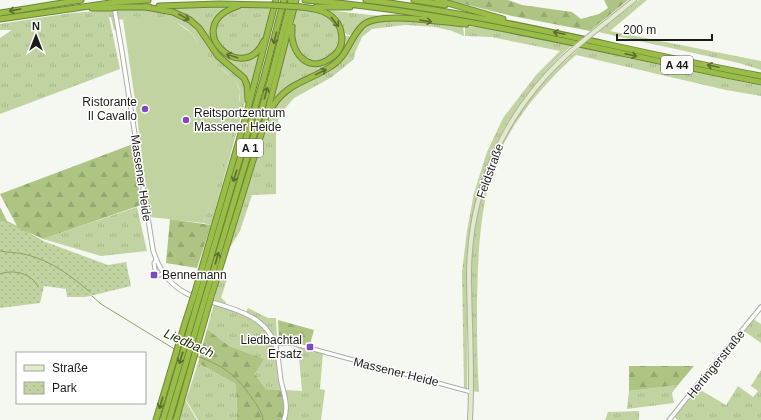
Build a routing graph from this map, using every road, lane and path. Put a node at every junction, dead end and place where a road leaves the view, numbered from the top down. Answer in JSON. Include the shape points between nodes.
{"nodes":[{"id":1,"x":81,"y":0,"type":"edge"},
{"id":2,"x":148,"y":0,"type":"edge"},
{"id":3,"x":276,"y":0,"type":"edge"},
{"id":4,"x":284,"y":0,"type":"edge"},
{"id":5,"x":291,"y":0,"type":"edge"},
{"id":6,"x":296,"y":0,"type":"edge"},
{"id":7,"x":305,"y":0,"type":"edge"},
{"id":8,"x":366,"y":0,"type":"edge"},
{"id":9,"x":414,"y":0,"type":"edge"},
{"id":10,"x":437,"y":0,"type":"edge"},
{"id":11,"x":634,"y":0,"type":"edge"},
{"id":12,"x":113,"y":4,"type":"edge"},
{"id":13,"x":252,"y":4,"type":"junction"},
{"id":14,"x":146,"y":7,"type":"junction"},
{"id":15,"x":301,"y":7,"type":"junction"},
{"id":16,"x":370,"y":7,"type":"junction"},
{"id":17,"x":473,"y":10,"type":"junction"},
{"id":18,"x":294,"y":12,"type":"junction"},
{"id":19,"x":0,"y":13,"type":"edge"},
{"id":20,"x":0,"y":19,"type":"edge"},
{"id":21,"x":526,"y":26,"type":"junction"},
{"id":22,"x":498,"y":27,"type":"junction"},
{"id":23,"x":270,"y":29,"type":"junction"},
{"id":24,"x":761,"y":76,"type":"edge"},
{"id":25,"x":761,"y":82,"type":"edge"},
{"id":26,"x":245,"y":120,"type":"junction"},
{"id":27,"x":264,"y":125,"type":"junction"},
{"id":28,"x":156,"y":260,"type":"junction"},
{"id":29,"x":163,"y":274,"type":"junction"},
{"id":30,"x":198,"y":293,"type":"junction"},
{"id":31,"x":209,"y":296,"type":"junction"},
{"id":32,"x":761,"y":307,"type":"edge"},
{"id":33,"x":275,"y":344,"type":"junction"},
{"id":34,"x":471,"y":392,"type":"junction"},
{"id":35,"x":156,"y":420,"type":"edge"},
{"id":36,"x":163,"y":420,"type":"edge"},
{"id":37,"x":169,"y":420,"type":"edge"},
{"id":38,"x":176,"y":420,"type":"edge"},
{"id":39,"x":284,"y":420,"type":"edge"},
{"id":40,"x":470,"y":420,"type":"edge"},
{"id":41,"x":669,"y":420,"type":"edge"}],
"edges":[{"from":1,"to":19,"type":"highway","one_way":true},
{"from":2,"to":12,"type":"highway"},
{"from":3,"to":23,"type":"highway"},
{"from":4,"to":30,"type":"highway","number":"A 1","one_way":true,"via":[[264,77]]},
{"from":31,"to":5,"type":"highway","number":"A 1","one_way":true},
{"from":6,"to":18,"type":"highway"},
{"from":7,"to":16,"type":"highway","number":"A 44"},
{"from":8,"to":21,"type":"highway","number":"A 44"},
{"from":9,"to":17,"type":"highway"},
{"from":10,"to":17,"type":"highway"},
{"from":11,"to":34,"type":"main road","name":"Feldstraße","bridge":true,"via":[[550,70],[518,110],[494,154],[480,192],[469,270]]},
{"from":12,"to":14,"type":"highway"},
{"from":12,"to":20,"type":"highway","via":[[67,8]]},
{"from":12,"to":28,"type":"street","name":"Massener Heide","via":[[150,237]]},
{"from":13,"to":14,"type":"highway"},
{"from":13,"to":15,"type":"highway","bridge":true},
{"from":23,"to":13,"type":"highway","one_way":true,"via":[[263,45],[246,58],[228,55],[216,44],[213,30],[217,18],[227,9]]},
{"from":14,"to":26,"type":"highway","one_way":true,"via":[[173,12],[190,20],[199,28],[218,56],[244,78],[248,90]]},
{"from":15,"to":16,"type":"highway"},
{"from":15,"to":18,"type":"highway","one_way":true,"via":[[327,13],[337,21],[342,37],[340,47],[332,58],[322,62],[311,62],[297,54],[292,38]]},
{"from":16,"to":22,"type":"highway","number":"A 44"},
{"from":17,"to":21,"type":"highway"},
{"from":18,"to":27,"type":"highway"},
{"from":24,"to":21,"type":"highway","number":"A 44","one_way":true},
{"from":22,"to":25,"type":"highway","number":"A 44","one_way":true},
{"from":27,"to":22,"type":"highway","one_way":true,"via":[[280,96],[293,85],[334,65],[342,57],[355,33],[363,24],[372,20],[408,18]]},
{"from":23,"to":26,"type":"highway"},
{"from":26,"to":30,"type":"highway"},
{"from":27,"to":31,"type":"highway"},
{"from":28,"to":29,"type":"street","name":"Massener Heide"},
{"from":28,"to":29,"type":"street","name":"Massener Heide","via":[[156,276]]},
{"from":29,"to":33,"type":"street","name":"Massener Heide","via":[[176,288],[186,294],[238,310],[255,319],[267,329]]},
{"from":30,"to":35,"type":"highway","one_way":true,"bridge":true},
{"from":30,"to":36,"type":"highway","number":"A 1","one_way":true,"bridge":true},
{"from":31,"to":37,"type":"highway","number":"A 1","bridge":true},
{"from":31,"to":38,"type":"highway","bridge":true},
{"from":32,"to":41,"type":"street","name":"Hertingerstraße"},
{"from":33,"to":34,"type":"street","name":"Massener Heide","via":[[291,343]]},
{"from":33,"to":39,"type":"street","name":"Massener Heide","via":[[286,403]]},
{"from":34,"to":40,"type":"main road","name":"Feldstraße"}]}
